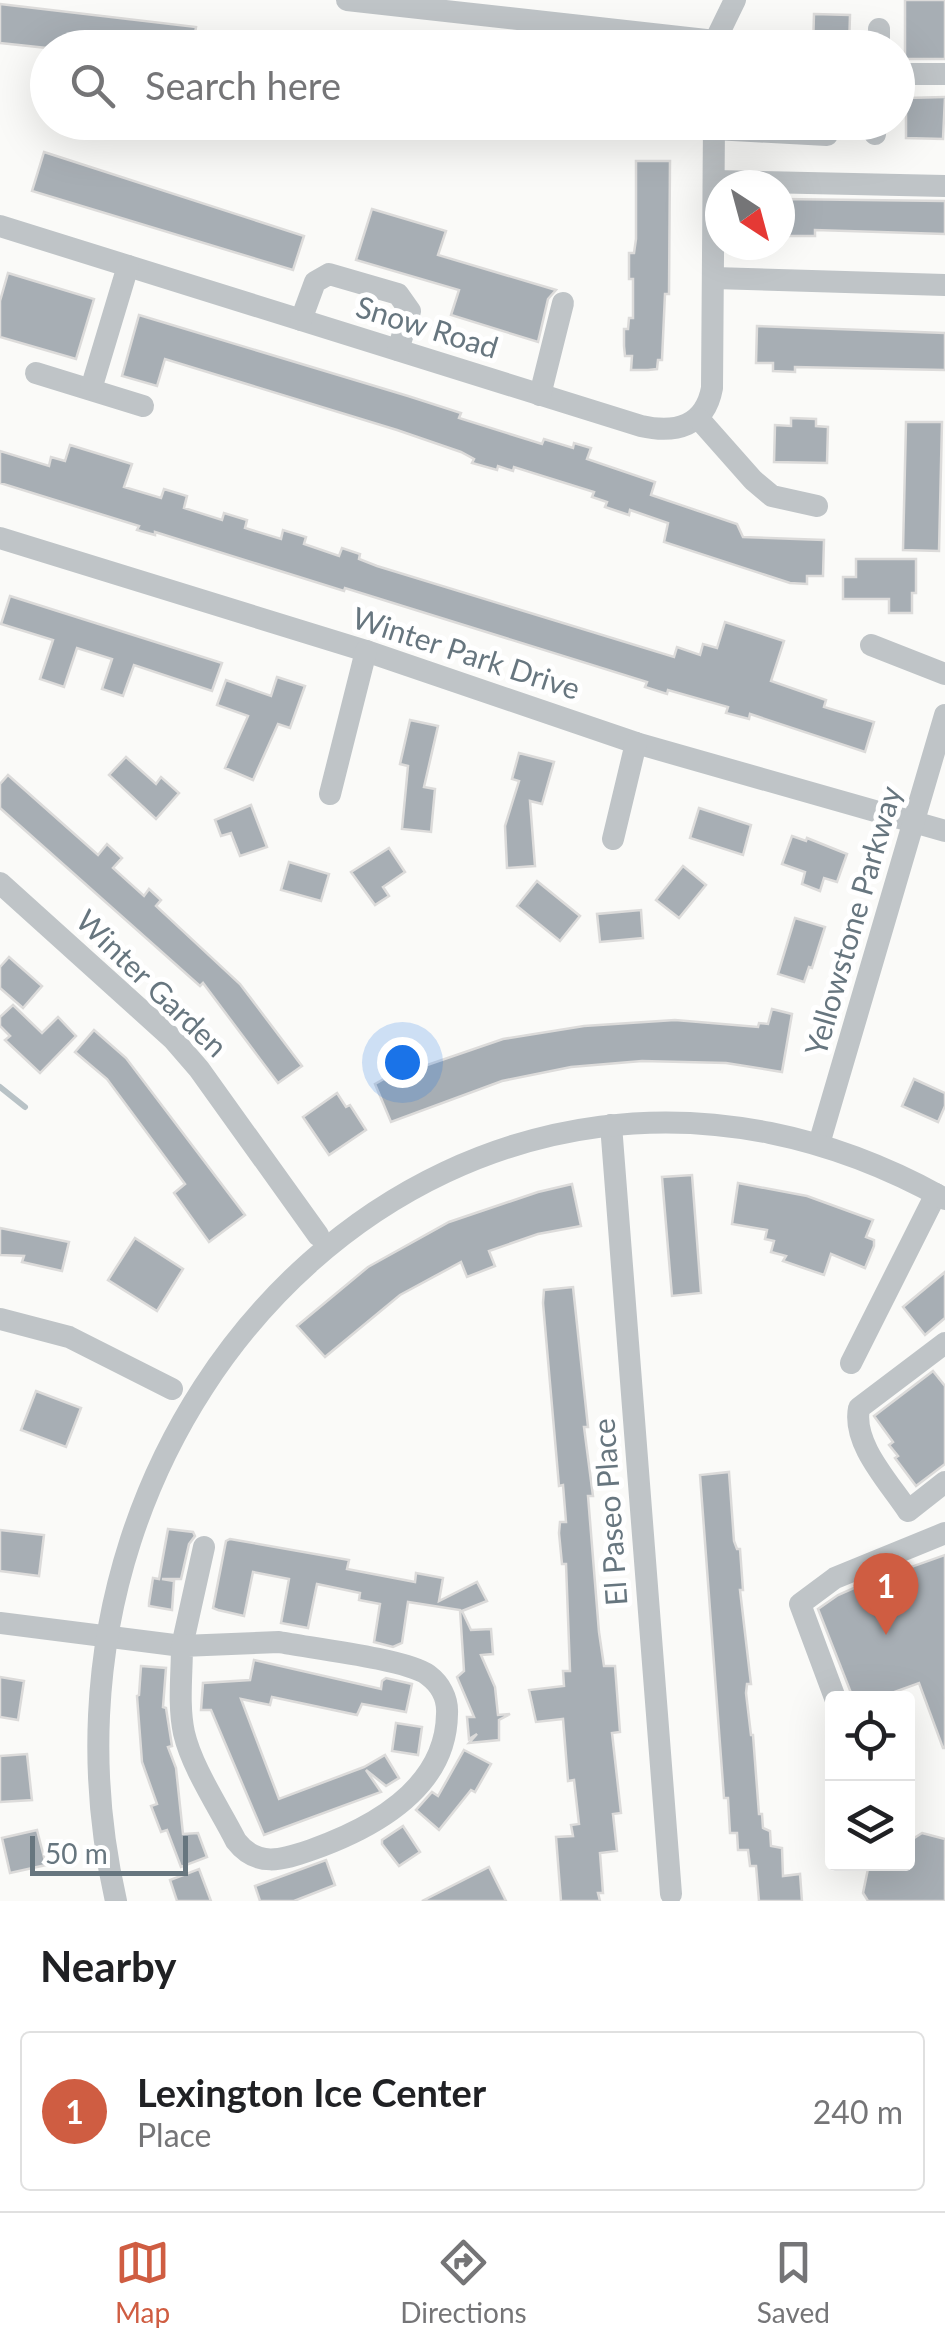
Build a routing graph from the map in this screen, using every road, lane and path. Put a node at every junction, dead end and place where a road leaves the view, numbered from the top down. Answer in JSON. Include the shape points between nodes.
{"nodes":[{"id":1,"x":348,"y":0,"type":"edge"},
{"id":2,"x":736,"y":0,"type":"edge"},
{"id":3,"x":598,"y":30,"type":"edge"},
{"id":4,"x":722,"y":30,"type":"edge"},
{"id":5,"x":915,"y":74,"type":"edge"},
{"id":6,"x":945,"y":74,"type":"edge"},
{"id":7,"x":714,"y":140,"type":"edge"},
{"id":8,"x":714,"y":170,"type":"edge"},
{"id":9,"x":795,"y":183,"type":"edge"},
{"id":10,"x":945,"y":186,"type":"edge"},
{"id":11,"x":0,"y":226,"type":"edge"},
{"id":12,"x":714,"y":260,"type":"edge"},
{"id":13,"x":128,"y":266,"type":"junction"},
{"id":14,"x":714,"y":278,"type":"junction"},
{"id":15,"x":945,"y":285,"type":"edge"},
{"id":16,"x":564,"y":303,"type":"dead end"},
{"id":17,"x":301,"y":320,"type":"junction"},
{"id":18,"x":398,"y":350,"type":"junction"},
{"id":19,"x":36,"y":373,"type":"dead end"},
{"id":20,"x":91,"y":389,"type":"junction"},
{"id":21,"x":540,"y":394,"type":"junction"},
{"id":22,"x":144,"y":406,"type":"dead end"},
{"id":23,"x":698,"y":419,"type":"junction"},
{"id":24,"x":817,"y":506,"type":"dead end"},
{"id":25,"x":0,"y":538,"type":"edge"},
{"id":26,"x":871,"y":644,"type":"dead end"},
{"id":27,"x":366,"y":652,"type":"junction"},
{"id":28,"x":945,"y":674,"type":"edge"},
{"id":29,"x":945,"y":716,"type":"edge"},
{"id":30,"x":636,"y":742,"type":"junction"},
{"id":31,"x":330,"y":794,"type":"dead end"},
{"id":32,"x":914,"y":823,"type":"junction"},
{"id":33,"x":945,"y":831,"type":"edge"},
{"id":34,"x":612,"y":839,"type":"dead end"},
{"id":35,"x":0,"y":883,"type":"edge"},
{"id":36,"x":611,"y":1125,"type":"junction"},
{"id":37,"x":819,"y":1144,"type":"junction"},
{"id":38,"x":940,"y":1196,"type":"edge"},
{"id":39,"x":318,"y":1235,"type":"junction"},
{"id":40,"x":258,"y":1287,"type":"dead end"},
{"id":41,"x":0,"y":1319,"type":"edge"},
{"id":42,"x":945,"y":1343,"type":"edge"},
{"id":43,"x":851,"y":1363,"type":"dead end"},
{"id":44,"x":172,"y":1390,"type":"dead end"},
{"id":45,"x":945,"y":1482,"type":"edge"},
{"id":46,"x":945,"y":1533,"type":"edge"},
{"id":47,"x":204,"y":1548,"type":"dead end"},
{"id":48,"x":0,"y":1624,"type":"edge"},
{"id":49,"x":182,"y":1646,"type":"junction"},
{"id":50,"x":81,"y":1683,"type":"dead end"},
{"id":51,"x":832,"y":1691,"type":"edge"},
{"id":52,"x":670,"y":1894,"type":"dead end"},
{"id":53,"x":116,"y":1901,"type":"edge"}],
"edges":[{"from":1,"to":3,"type":"street"},
{"from":2,"to":4,"type":"street"},
{"from":5,"to":6,"type":"street"},
{"from":7,"to":8,"type":"street"},
{"from":9,"to":10,"type":"street"},
{"from":11,"to":13,"type":"street","name":"Snow Road"},
{"from":12,"to":14,"type":"street"},
{"from":13,"to":17,"type":"street","name":"Snow Road"},
{"from":13,"to":20,"type":"street"},
{"from":14,"to":15,"type":"street"},
{"from":14,"to":23,"type":"street","via":[[712,388]]},
{"from":16,"to":21,"type":"street"},
{"from":17,"to":18,"type":"street","name":"Snow Road"},
{"from":17,"to":18,"type":"street","via":[[316,282],[329,274],[398,294],[410,311]]},
{"from":18,"to":21,"type":"street","name":"Snow Road"},
{"from":19,"to":20,"type":"street"},
{"from":20,"to":22,"type":"street"},
{"from":21,"to":23,"type":"street","name":"Snow Road","via":[[660,431]]},
{"from":23,"to":24,"type":"street","via":[[772,496]]},
{"from":25,"to":27,"type":"street","name":"Winter Park Drive"},
{"from":26,"to":28,"type":"street"},
{"from":27,"to":30,"type":"street","name":"Winter Park Drive"},
{"from":27,"to":31,"type":"street"},
{"from":29,"to":32,"type":"street","name":"Yellowstone Parkway"},
{"from":30,"to":32,"type":"street","name":"Winter Park Drive"},
{"from":30,"to":34,"type":"street"},
{"from":32,"to":33,"type":"street","name":"Winter Park Drive"},
{"from":32,"to":37,"type":"street","name":"Yellowstone Parkway"},
{"from":35,"to":39,"type":"street","name":"Winter Garden","via":[[173,1038]]},
{"from":36,"to":37,"type":"street","via":[[696,1123]]},
{"from":36,"to":39,"type":"street","via":[[461,1158],[393,1188]]},
{"from":36,"to":52,"type":"street","name":"El Paseo Place"},
{"from":37,"to":38,"type":"street"},
{"from":38,"to":43,"type":"street"},
{"from":39,"to":40,"type":"street"},
{"from":41,"to":44,"type":"street","via":[[69,1338]]},
{"from":42,"to":45,"type":"street","via":[[860,1408],[856,1423],[908,1511]]},
{"from":46,"to":51,"type":"street","via":[[835,1578],[800,1604]]},
{"from":47,"to":49,"type":"street"},
{"from":48,"to":49,"type":"street"},
{"from":49,"to":49,"type":"street","via":[[279,1642],[422,1671],[448,1704],[443,1748],[408,1796],[382,1818],[282,1859],[256,1858],[236,1841],[184,1734]]},
{"from":50,"to":53,"type":"street","via":[[89,1803]]}]}
